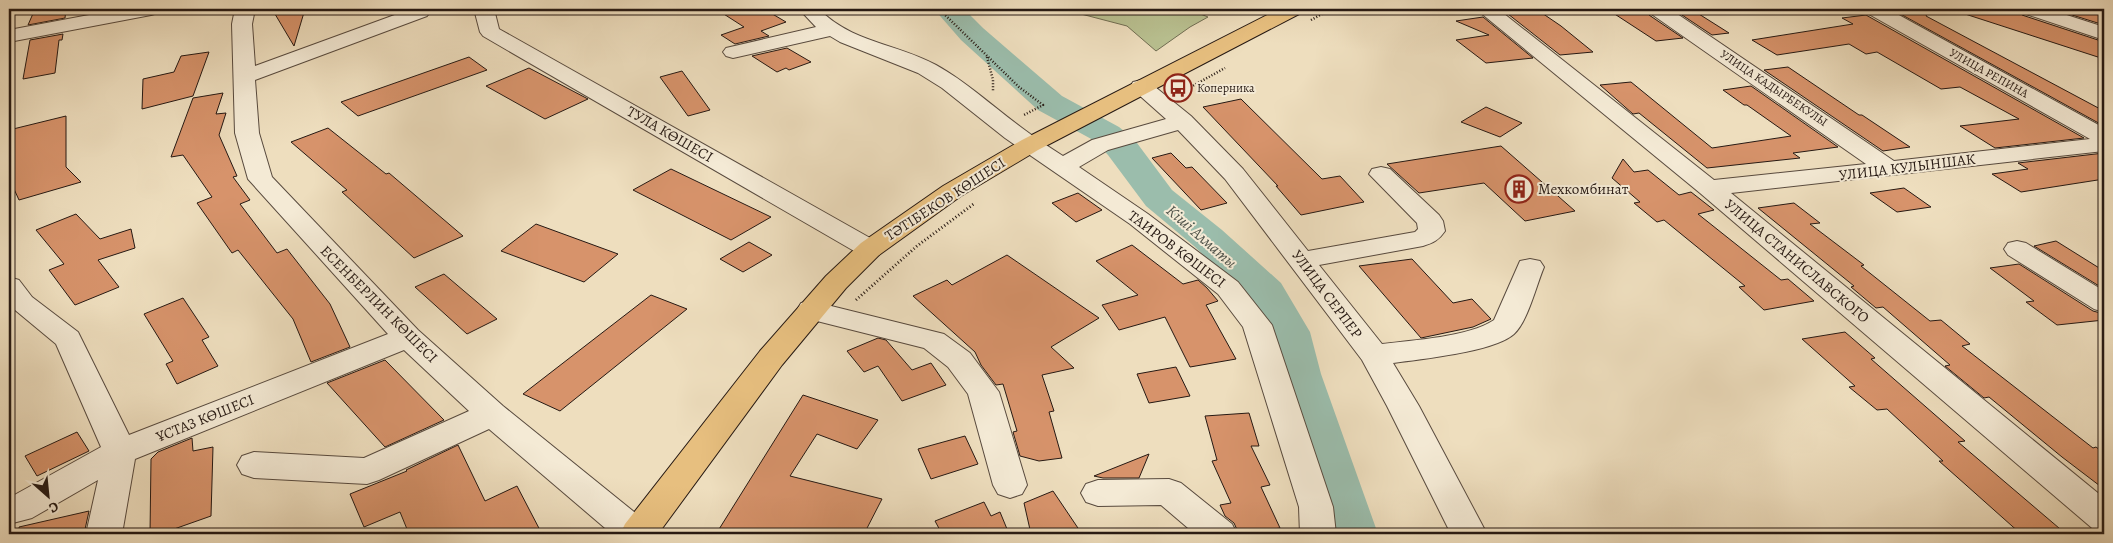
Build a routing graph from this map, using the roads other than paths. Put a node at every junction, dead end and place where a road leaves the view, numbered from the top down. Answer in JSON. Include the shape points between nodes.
{"nodes":[{"id":1,"x":151,"y":9,"type":"edge"},
{"id":2,"x":247,"y":9,"type":"edge"},
{"id":3,"x":484,"y":9,"type":"edge"},
{"id":4,"x":809,"y":9,"type":"edge"},
{"id":5,"x":1294,"y":9,"type":"edge"},
{"id":6,"x":1486,"y":9,"type":"edge"},
{"id":7,"x":1657,"y":9,"type":"edge"},
{"id":8,"x":1874,"y":9,"type":"edge"},
{"id":9,"x":2030,"y":9,"type":"edge"},
{"id":10,"x":420,"y":12,"type":"dead end"},
{"id":11,"x":831,"y":29,"type":"junction"},
{"id":12,"x":2104,"y":34,"type":"edge"},
{"id":13,"x":9,"y":36,"type":"edge"},
{"id":14,"x":733,"y":52,"type":"dead end"},
{"id":15,"x":244,"y":76,"type":"junction"},
{"id":16,"x":1141,"y":87,"type":"junction"},
{"id":17,"x":1183,"y":121,"type":"junction"},
{"id":18,"x":1029,"y":132,"type":"junction"},
{"id":19,"x":2104,"y":137,"type":"edge"},
{"id":20,"x":2104,"y":144,"type":"edge"},
{"id":21,"x":1061,"y":167,"type":"junction"},
{"id":22,"x":1890,"y":169,"type":"junction"},
{"id":23,"x":1381,"y":174,"type":"dead end"},
{"id":24,"x":1709,"y":188,"type":"junction"},
{"id":25,"x":870,"y":249,"type":"junction"},
{"id":26,"x":2017,"y":249,"type":"dead end"},
{"id":27,"x":1302,"y":260,"type":"junction"},
{"id":28,"x":1530,"y":267,"type":"dead end"},
{"id":29,"x":9,"y":286,"type":"edge"},
{"id":30,"x":2104,"y":303,"type":"edge"},
{"id":31,"x":811,"y":310,"type":"junction"},
{"id":32,"x":408,"y":337,"type":"junction"},
{"id":33,"x":1374,"y":355,"type":"junction"},
{"id":34,"x":492,"y":414,"type":"junction"},
{"id":35,"x":120,"y":452,"type":"junction"},
{"id":36,"x":254,"y":465,"type":"dead end"},
{"id":37,"x":1010,"y":486,"type":"dead end"},
{"id":38,"x":1098,"y":493,"type":"dead end"},
{"id":39,"x":9,"y":511,"type":"edge"},
{"id":40,"x":2104,"y":518,"type":"edge"},
{"id":41,"x":104,"y":534,"type":"edge"},
{"id":42,"x":637,"y":534,"type":"edge"},
{"id":43,"x":1219,"y":534,"type":"edge"},
{"id":44,"x":1318,"y":534,"type":"edge"},
{"id":45,"x":1469,"y":534,"type":"edge"}],
"edges":[{"from":1,"to":13,"type":"street"},
{"from":2,"to":15,"type":"street","name":"ЕСЕНБЕРЛИН КӨШЕСІ","via":[[242,24]]},
{"from":3,"to":25,"type":"street","name":"ТУЛА КӨШЕСІ","via":[[490,32]]},
{"from":4,"to":11,"type":"street","name":"ТАИРОВ КӨШЕСІ"},
{"from":5,"to":16,"type":"main road","name":"ТӘТІБЕКОВ КӨШЕСІ"},
{"from":6,"to":24,"type":"street","name":"УЛИЦА СТАНИСЛАВСКОГО"},
{"from":7,"to":22,"type":"street","name":"УЛИЦА КАДЫРБЕКУЛЫ"},
{"from":8,"to":19,"type":"street","name":"УЛИЦА РЕПИНА"},
{"from":9,"to":12,"type":"street"},
{"from":10,"to":15,"type":"street"},
{"from":11,"to":14,"type":"street"},
{"from":11,"to":18,"type":"street","name":"ТАИРОВ КӨШЕСІ","via":[[926,68],[977,106]]},
{"from":15,"to":32,"type":"street","name":"ЕСЕНБЕРЛИН КӨШЕСІ","via":[[247,133],[260,179]]},
{"from":16,"to":17,"type":"street","name":"УЛИЦА СЕРПЕР"},
{"from":16,"to":18,"type":"main road","name":"ТӘТІБЕКОВ КӨШЕСІ","via":[[1067,126]]},
{"from":17,"to":21,"type":"street","via":[[1100,145]]},
{"from":17,"to":27,"type":"street","name":"УЛИЦА СЕРПЕР","via":[[1234,174]]},
{"from":18,"to":21,"type":"street","name":"ТАИРОВ КӨШЕСІ"},
{"from":18,"to":25,"type":"main road","name":"ТӘТІБЕКОВ КӨШЕСІ"},
{"from":20,"to":22,"type":"street","name":"УЛИЦА КУЛЫНШАК"},
{"from":21,"to":44,"type":"street","name":"ТАИРОВ КӨШЕСІ","via":[[1139,219],[1228,288],[1256,325],[1316,507]]},
{"from":22,"to":24,"type":"street","name":"УЛИЦА КУЛЫНШАК"},
{"from":23,"to":27,"type":"street","via":[[1430,221],[1432,231],[1423,238]]},
{"from":24,"to":40,"type":"street","name":"УЛИЦА СТАНИСЛАВСКОГО"},
{"from":25,"to":31,"type":"main road","name":"ТӘТІБЕКОВ КӨШЕСІ"},
{"from":26,"to":30,"type":"street"},
{"from":27,"to":33,"type":"street","name":"УЛИЦА СЕРПЕР"},
{"from":28,"to":33,"type":"street","via":[[1504,327],[1491,335],[1424,349]]},
{"from":29,"to":35,"type":"street","via":[[22,303],[68,339]]},
{"from":31,"to":37,"type":"street","via":[[934,341],[959,360],[983,392]]},
{"from":31,"to":42,"type":"main road","name":"ТӘТІБЕКОВ КӨШЕСІ"},
{"from":32,"to":34,"type":"street","name":"ЕСЕНБЕРЛИН КӨШЕСІ"},
{"from":32,"to":35,"type":"street","name":"ҰСТАЗ КӨШЕСІ"},
{"from":33,"to":45,"type":"street","name":"УЛИЦА СЕРПЕР"},
{"from":34,"to":36,"type":"street","via":[[367,471]]},
{"from":34,"to":42,"type":"street","name":"ЕСЕНБЕРЛИН КӨШЕСІ"},
{"from":35,"to":39,"type":"street","name":"ҰСТАЗ КӨШЕСІ","via":[[20,508]]},
{"from":35,"to":41,"type":"street"},
{"from":38,"to":43,"type":"street","via":[[1169,492]]}]}
